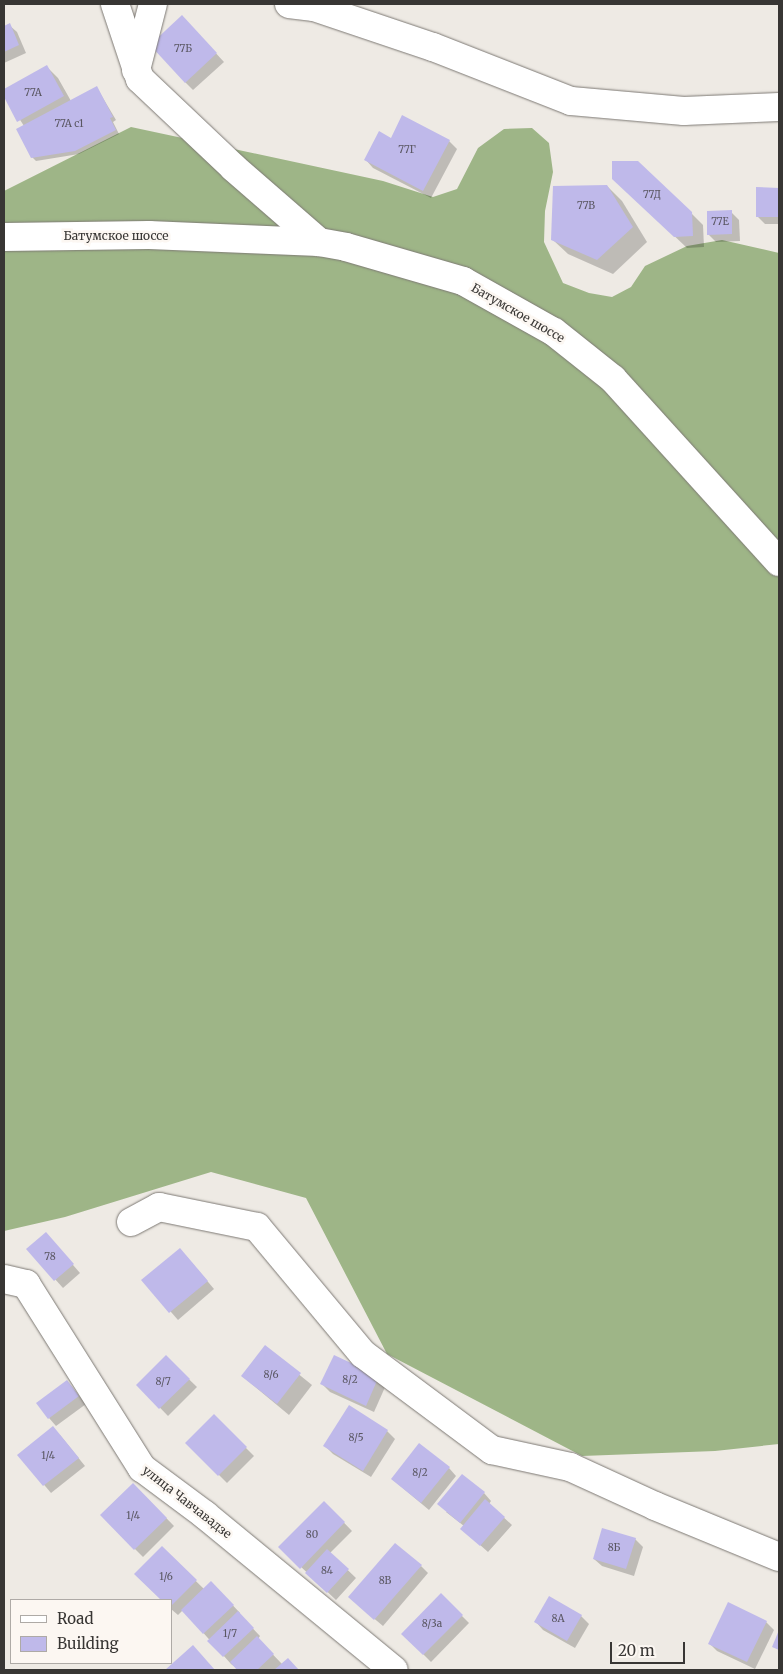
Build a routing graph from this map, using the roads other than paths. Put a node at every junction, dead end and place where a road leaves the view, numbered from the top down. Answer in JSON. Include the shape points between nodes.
{"nodes":[{"id":1,"x":114,"y":4,"type":"edge"},
{"id":2,"x":153,"y":4,"type":"edge"},
{"id":3,"x":289,"y":4,"type":"edge"},
{"id":4,"x":136,"y":70,"type":"junction"},
{"id":5,"x":779,"y":107,"type":"edge"},
{"id":6,"x":4,"y":237,"type":"edge"},
{"id":7,"x":319,"y":242,"type":"junction"},
{"id":8,"x":779,"y":562,"type":"edge"},
{"id":9,"x":131,"y":1222,"type":"dead end"},
{"id":10,"x":4,"y":1279,"type":"edge"},
{"id":11,"x":779,"y":1557,"type":"edge"},
{"id":12,"x":394,"y":1670,"type":"edge"}],
"edges":[{"from":1,"to":4,"type":"main road"},
{"from":2,"to":4,"type":"main road"},
{"from":3,"to":5,"type":"main road","via":[[314,7],[433,47],[571,101],[684,111]]},
{"from":4,"to":7,"type":"main road","via":[[140,79],[234,168]]},
{"from":6,"to":7,"type":"main road","name":"Батумское шоссе","via":[[149,235]]},
{"from":7,"to":8,"type":"main road","name":"Батумское шоссе","via":[[463,281],[554,332],[613,378]]},
{"from":9,"to":11,"type":"main road","via":[[159,1207],[257,1227],[363,1354],[492,1450],[570,1467]]},
{"from":10,"to":12,"type":"main road","name":"улица Чавчавадзе","via":[[26,1284],[142,1468],[205,1514]]}]}
